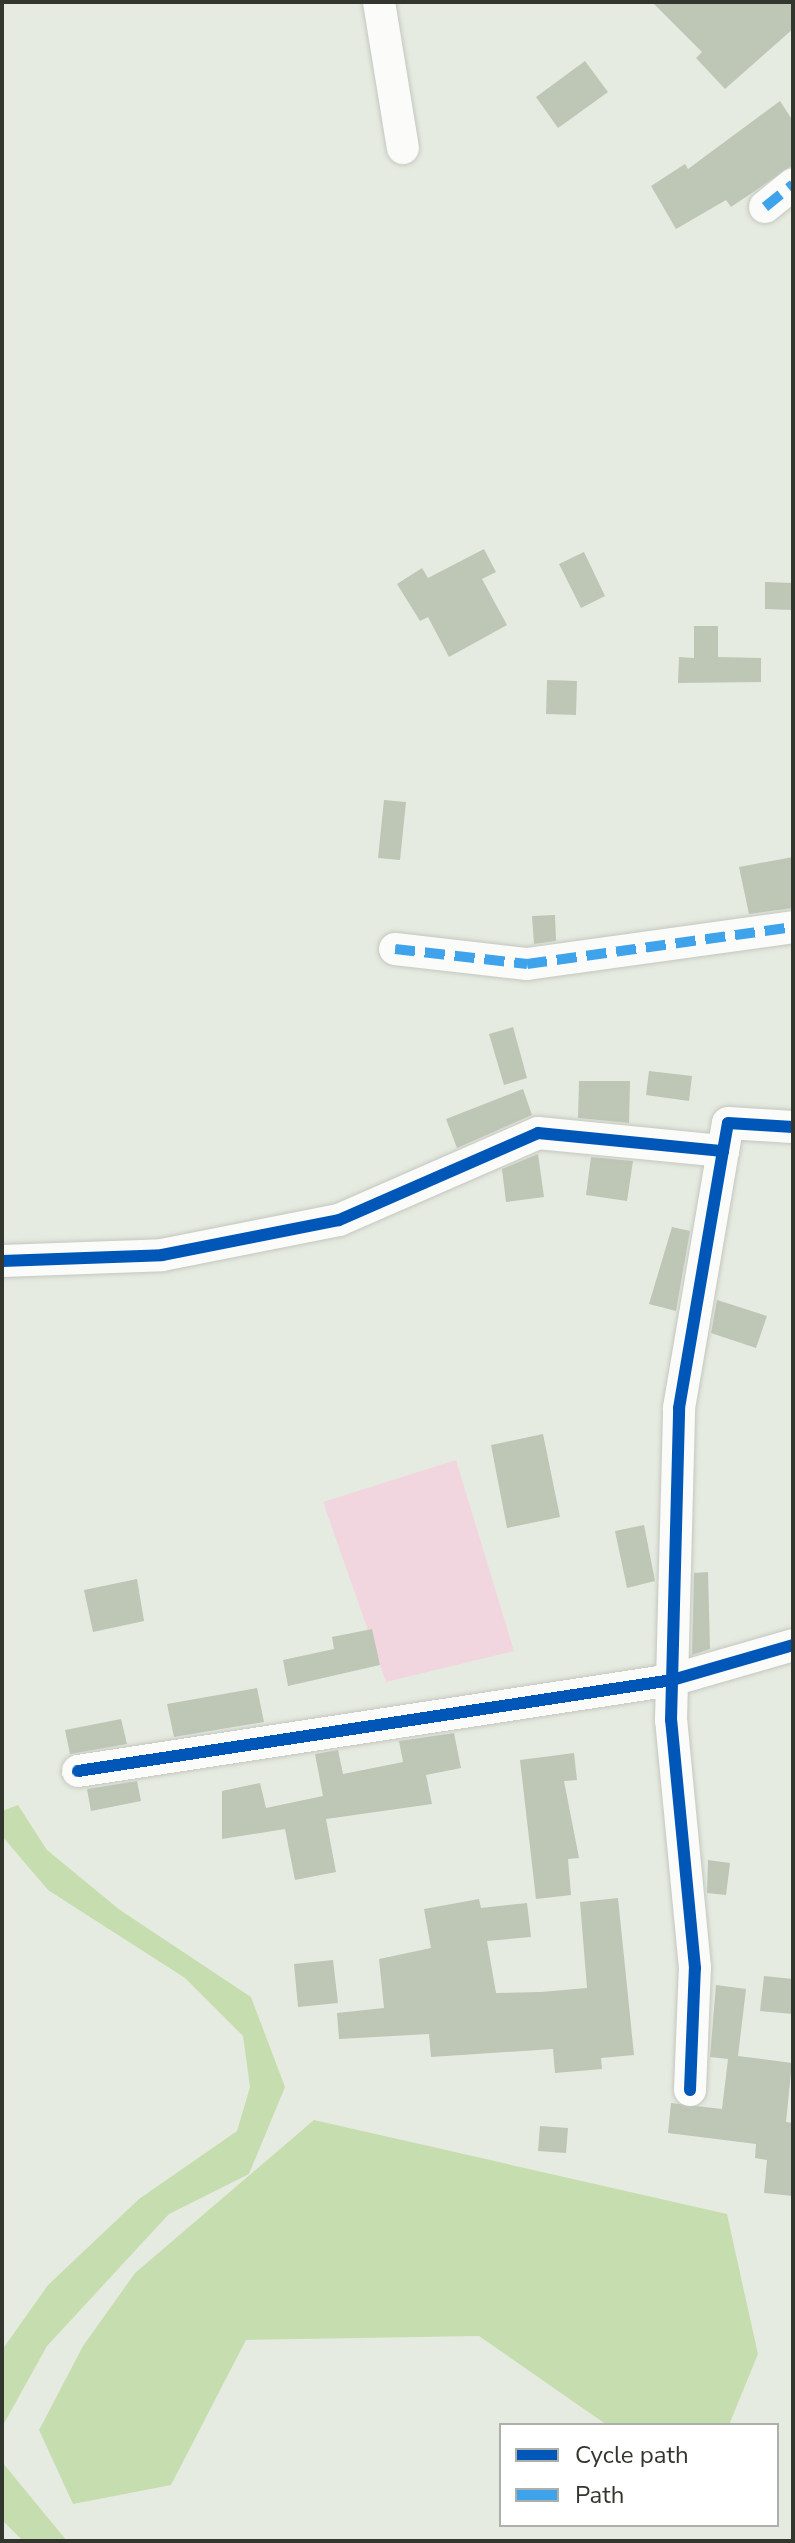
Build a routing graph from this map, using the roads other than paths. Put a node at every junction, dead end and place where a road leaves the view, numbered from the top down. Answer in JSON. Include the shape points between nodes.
{"nodes":[{"id":1,"x":379,"y":2,"type":"edge"},
{"id":2,"x":403,"y":148,"type":"dead end"},
{"id":3,"x":793,"y":184,"type":"edge"},
{"id":4,"x":765,"y":207,"type":"dead end"},
{"id":5,"x":793,"y":927,"type":"edge"},
{"id":6,"x":395,"y":949,"type":"dead end"},
{"id":7,"x":793,"y":1127,"type":"edge"},
{"id":8,"x":723,"y":1151,"type":"junction"},
{"id":9,"x":2,"y":1261,"type":"edge"},
{"id":10,"x":793,"y":1645,"type":"edge"},
{"id":11,"x":672,"y":1680,"type":"junction"},
{"id":12,"x":78,"y":1771,"type":"dead end"},
{"id":13,"x":690,"y":2090,"type":"dead end"}],
"edges":[{"from":1,"to":2,"type":"street"},
{"from":3,"to":4,"type":"street"},
{"from":5,"to":6,"type":"street","via":[[527,964]]},
{"from":7,"to":8,"type":"street","via":[[728,1123]]},
{"from":8,"to":9,"type":"street","via":[[538,1133],[339,1220],[162,1255]]},
{"from":8,"to":11,"type":"street","via":[[679,1408]]},
{"from":10,"to":11,"type":"street"},
{"from":11,"to":12,"type":"street"},
{"from":11,"to":13,"type":"street","via":[[695,1968]]}]}
